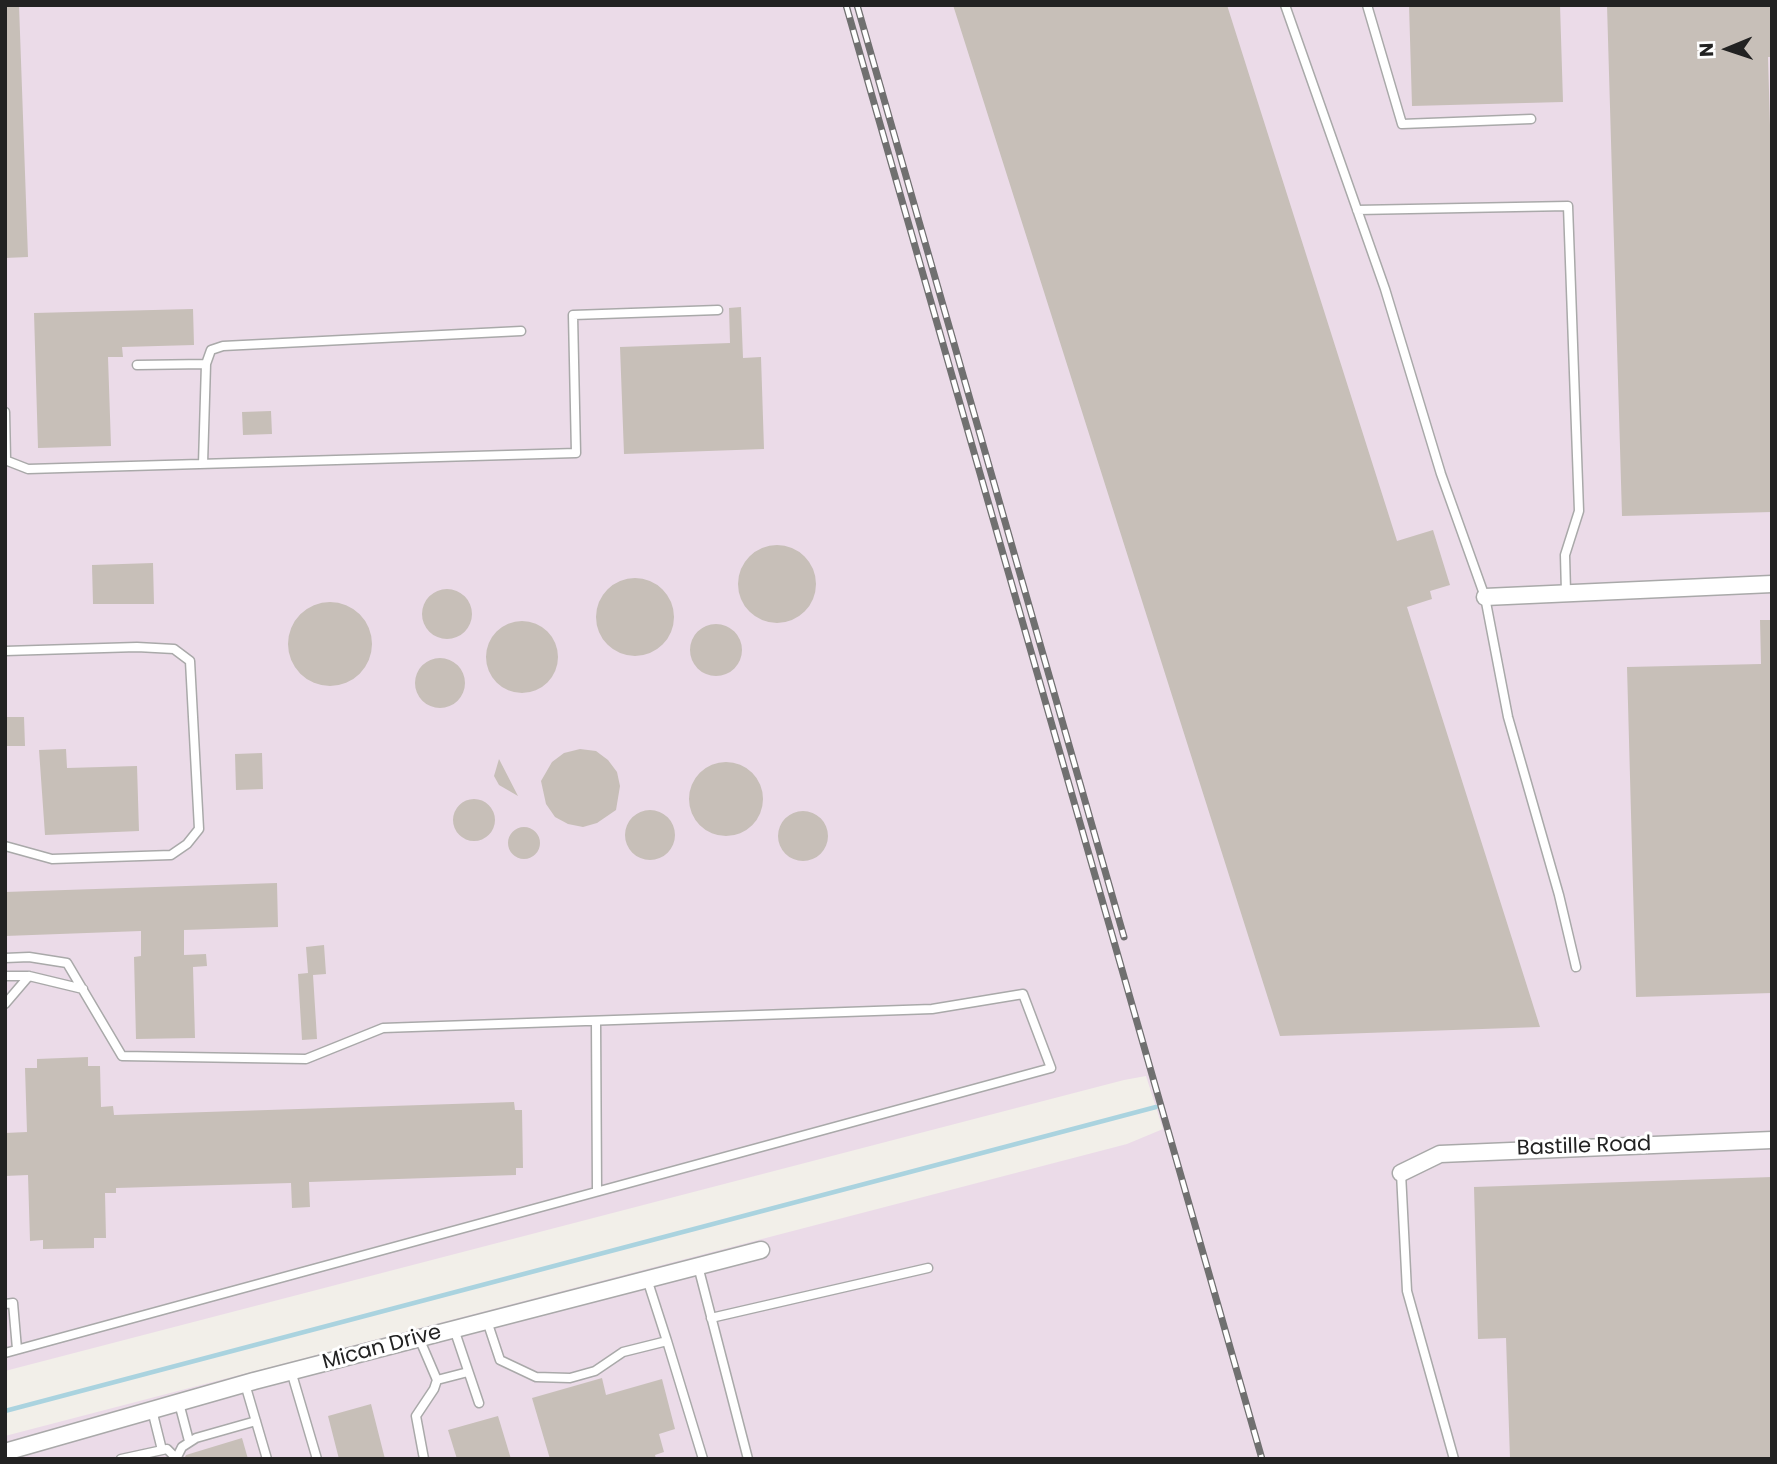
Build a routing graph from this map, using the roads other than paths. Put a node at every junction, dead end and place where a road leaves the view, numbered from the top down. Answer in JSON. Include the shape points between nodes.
{"nodes":[{"id":1,"x":1285,"y":5,"type":"edge"},
{"id":2,"x":1367,"y":5,"type":"edge"},
{"id":3,"x":1531,"y":120,"type":"dead end"},
{"id":4,"x":1357,"y":210,"type":"junction"},
{"id":5,"x":718,"y":310,"type":"dead end"},
{"id":6,"x":521,"y":331,"type":"dead end"},
{"id":7,"x":206,"y":363,"type":"junction"},
{"id":8,"x":137,"y":365,"type":"dead end"},
{"id":9,"x":5,"y":412,"type":"edge"},
{"id":10,"x":6,"y":460,"type":"edge"},
{"id":11,"x":203,"y":464,"type":"junction"},
{"id":12,"x":1772,"y":584,"type":"edge"},
{"id":13,"x":1566,"y":592,"type":"junction"},
{"id":14,"x":1485,"y":597,"type":"junction"},
{"id":15,"x":5,"y":651,"type":"edge"},
{"id":16,"x":5,"y":846,"type":"edge"},
{"id":17,"x":5,"y":958,"type":"edge"},
{"id":18,"x":1576,"y":967,"type":"dead end"},
{"id":19,"x":5,"y":976,"type":"edge"},
{"id":20,"x":29,"y":976,"type":"junction"},
{"id":21,"x":83,"y":989,"type":"junction"},
{"id":22,"x":5,"y":1004,"type":"edge"},
{"id":23,"x":596,"y":1021,"type":"junction"},
{"id":24,"x":1772,"y":1140,"type":"edge"},
{"id":25,"x":1401,"y":1174,"type":"joint"},
{"id":26,"x":597,"y":1191,"type":"junction"},
{"id":27,"x":761,"y":1250,"type":"dead end"},
{"id":28,"x":698,"y":1266,"type":"junction"},
{"id":29,"x":928,"y":1268,"type":"dead end"},
{"id":30,"x":647,"y":1279,"type":"junction"},
{"id":31,"x":5,"y":1304,"type":"edge"},
{"id":32,"x":711,"y":1318,"type":"junction"},
{"id":33,"x":487,"y":1321,"type":"junction"},
{"id":34,"x":454,"y":1329,"type":"junction"},
{"id":35,"x":419,"y":1338,"type":"junction"},
{"id":36,"x":667,"y":1340,"type":"junction"},
{"id":37,"x":17,"y":1349,"type":"junction"},
{"id":38,"x":5,"y":1353,"type":"edge"},
{"id":39,"x":291,"y":1371,"type":"junction"},
{"id":40,"x":468,"y":1372,"type":"junction"},
{"id":41,"x":437,"y":1380,"type":"junction"},
{"id":42,"x":245,"y":1384,"type":"junction"},
{"id":43,"x":179,"y":1403,"type":"junction"},
{"id":44,"x":479,"y":1404,"type":"dead end"},
{"id":45,"x":152,"y":1410,"type":"junction"},
{"id":46,"x":256,"y":1421,"type":"junction"},
{"id":47,"x":189,"y":1441,"type":"junction"},
{"id":48,"x":162,"y":1450,"type":"junction"},
{"id":49,"x":5,"y":1452,"type":"edge"},
{"id":50,"x":121,"y":1459,"type":"edge"},
{"id":51,"x":176,"y":1459,"type":"edge"},
{"id":52,"x":267,"y":1459,"type":"edge"},
{"id":53,"x":317,"y":1459,"type":"edge"},
{"id":54,"x":424,"y":1459,"type":"edge"},
{"id":55,"x":703,"y":1459,"type":"edge"},
{"id":56,"x":748,"y":1459,"type":"edge"},
{"id":57,"x":1454,"y":1459,"type":"edge"}],
"edges":[{"from":1,"to":4,"type":"lane"},
{"from":2,"to":3,"type":"lane","via":[[1402,124]]},
{"from":4,"to":13,"type":"lane","via":[[1568,206],[1579,511],[1565,555]]},
{"from":4,"to":14,"type":"lane"},
{"from":5,"to":11,"type":"lane","via":[[573,315],[576,453]]},
{"from":6,"to":7,"type":"lane","via":[[223,346],[211,350]]},
{"from":7,"to":8,"type":"lane"},
{"from":7,"to":11,"type":"lane"},
{"from":9,"to":10,"type":"lane"},
{"from":10,"to":11,"type":"lane","via":[[28,469]]},
{"from":12,"to":13,"type":"street"},
{"from":13,"to":14,"type":"street"},
{"from":14,"to":18,"type":"lane","via":[[1508,717]]},
{"from":15,"to":16,"type":"lane","via":[[174,649],[190,662],[199,829],[172,855],[52,859]]},
{"from":17,"to":21,"type":"lane","via":[[67,964]]},
{"from":19,"to":20,"type":"lane"},
{"from":20,"to":21,"type":"lane"},
{"from":20,"to":22,"type":"lane"},
{"from":21,"to":23,"type":"lane","via":[[122,1056],[306,1059],[383,1028]]},
{"from":23,"to":26,"type":"lane"},
{"from":23,"to":26,"type":"lane","via":[[932,1010],[1023,994],[1051,1068]]},
{"from":24,"to":25,"type":"street","name":"Bastille Road","via":[[1440,1154]]},
{"from":25,"to":57,"type":"lane","via":[[1407,1291]]},
{"from":26,"to":37,"type":"lane"},
{"from":27,"to":28,"type":"street","name":"Mican Drive"},
{"from":28,"to":30,"type":"street","name":"Mican Drive"},
{"from":28,"to":32,"type":"lane"},
{"from":29,"to":32,"type":"lane"},
{"from":30,"to":33,"type":"street","name":"Mican Drive"},
{"from":30,"to":36,"type":"lane"},
{"from":31,"to":37,"type":"lane","via":[[13,1303]]},
{"from":32,"to":56,"type":"lane"},
{"from":33,"to":34,"type":"street","name":"Mican Drive"},
{"from":33,"to":36,"type":"lane","via":[[500,1360],[536,1377],[570,1378],[595,1371],[623,1352]]},
{"from":34,"to":35,"type":"street","name":"Mican Drive"},
{"from":34,"to":40,"type":"lane"},
{"from":35,"to":39,"type":"street","name":"Mican Drive"},
{"from":35,"to":41,"type":"lane"},
{"from":36,"to":55,"type":"lane"},
{"from":37,"to":38,"type":"lane"},
{"from":39,"to":42,"type":"street","name":"Mican Drive"},
{"from":39,"to":53,"type":"lane"},
{"from":40,"to":41,"type":"lane"},
{"from":40,"to":44,"type":"lane"},
{"from":41,"to":54,"type":"lane","via":[[416,1416]]},
{"from":42,"to":43,"type":"street","name":"Mican Drive"},
{"from":42,"to":46,"type":"lane"},
{"from":43,"to":45,"type":"street","name":"Mican Drive"},
{"from":43,"to":47,"type":"lane"},
{"from":45,"to":48,"type":"lane"},
{"from":45,"to":49,"type":"street","name":"Mican Drive"},
{"from":46,"to":47,"type":"lane"},
{"from":46,"to":52,"type":"lane"},
{"from":47,"to":51,"type":"lane"},
{"from":48,"to":50,"type":"lane"},
{"from":48,"to":51,"type":"lane","via":[[167,1448]]}]}
